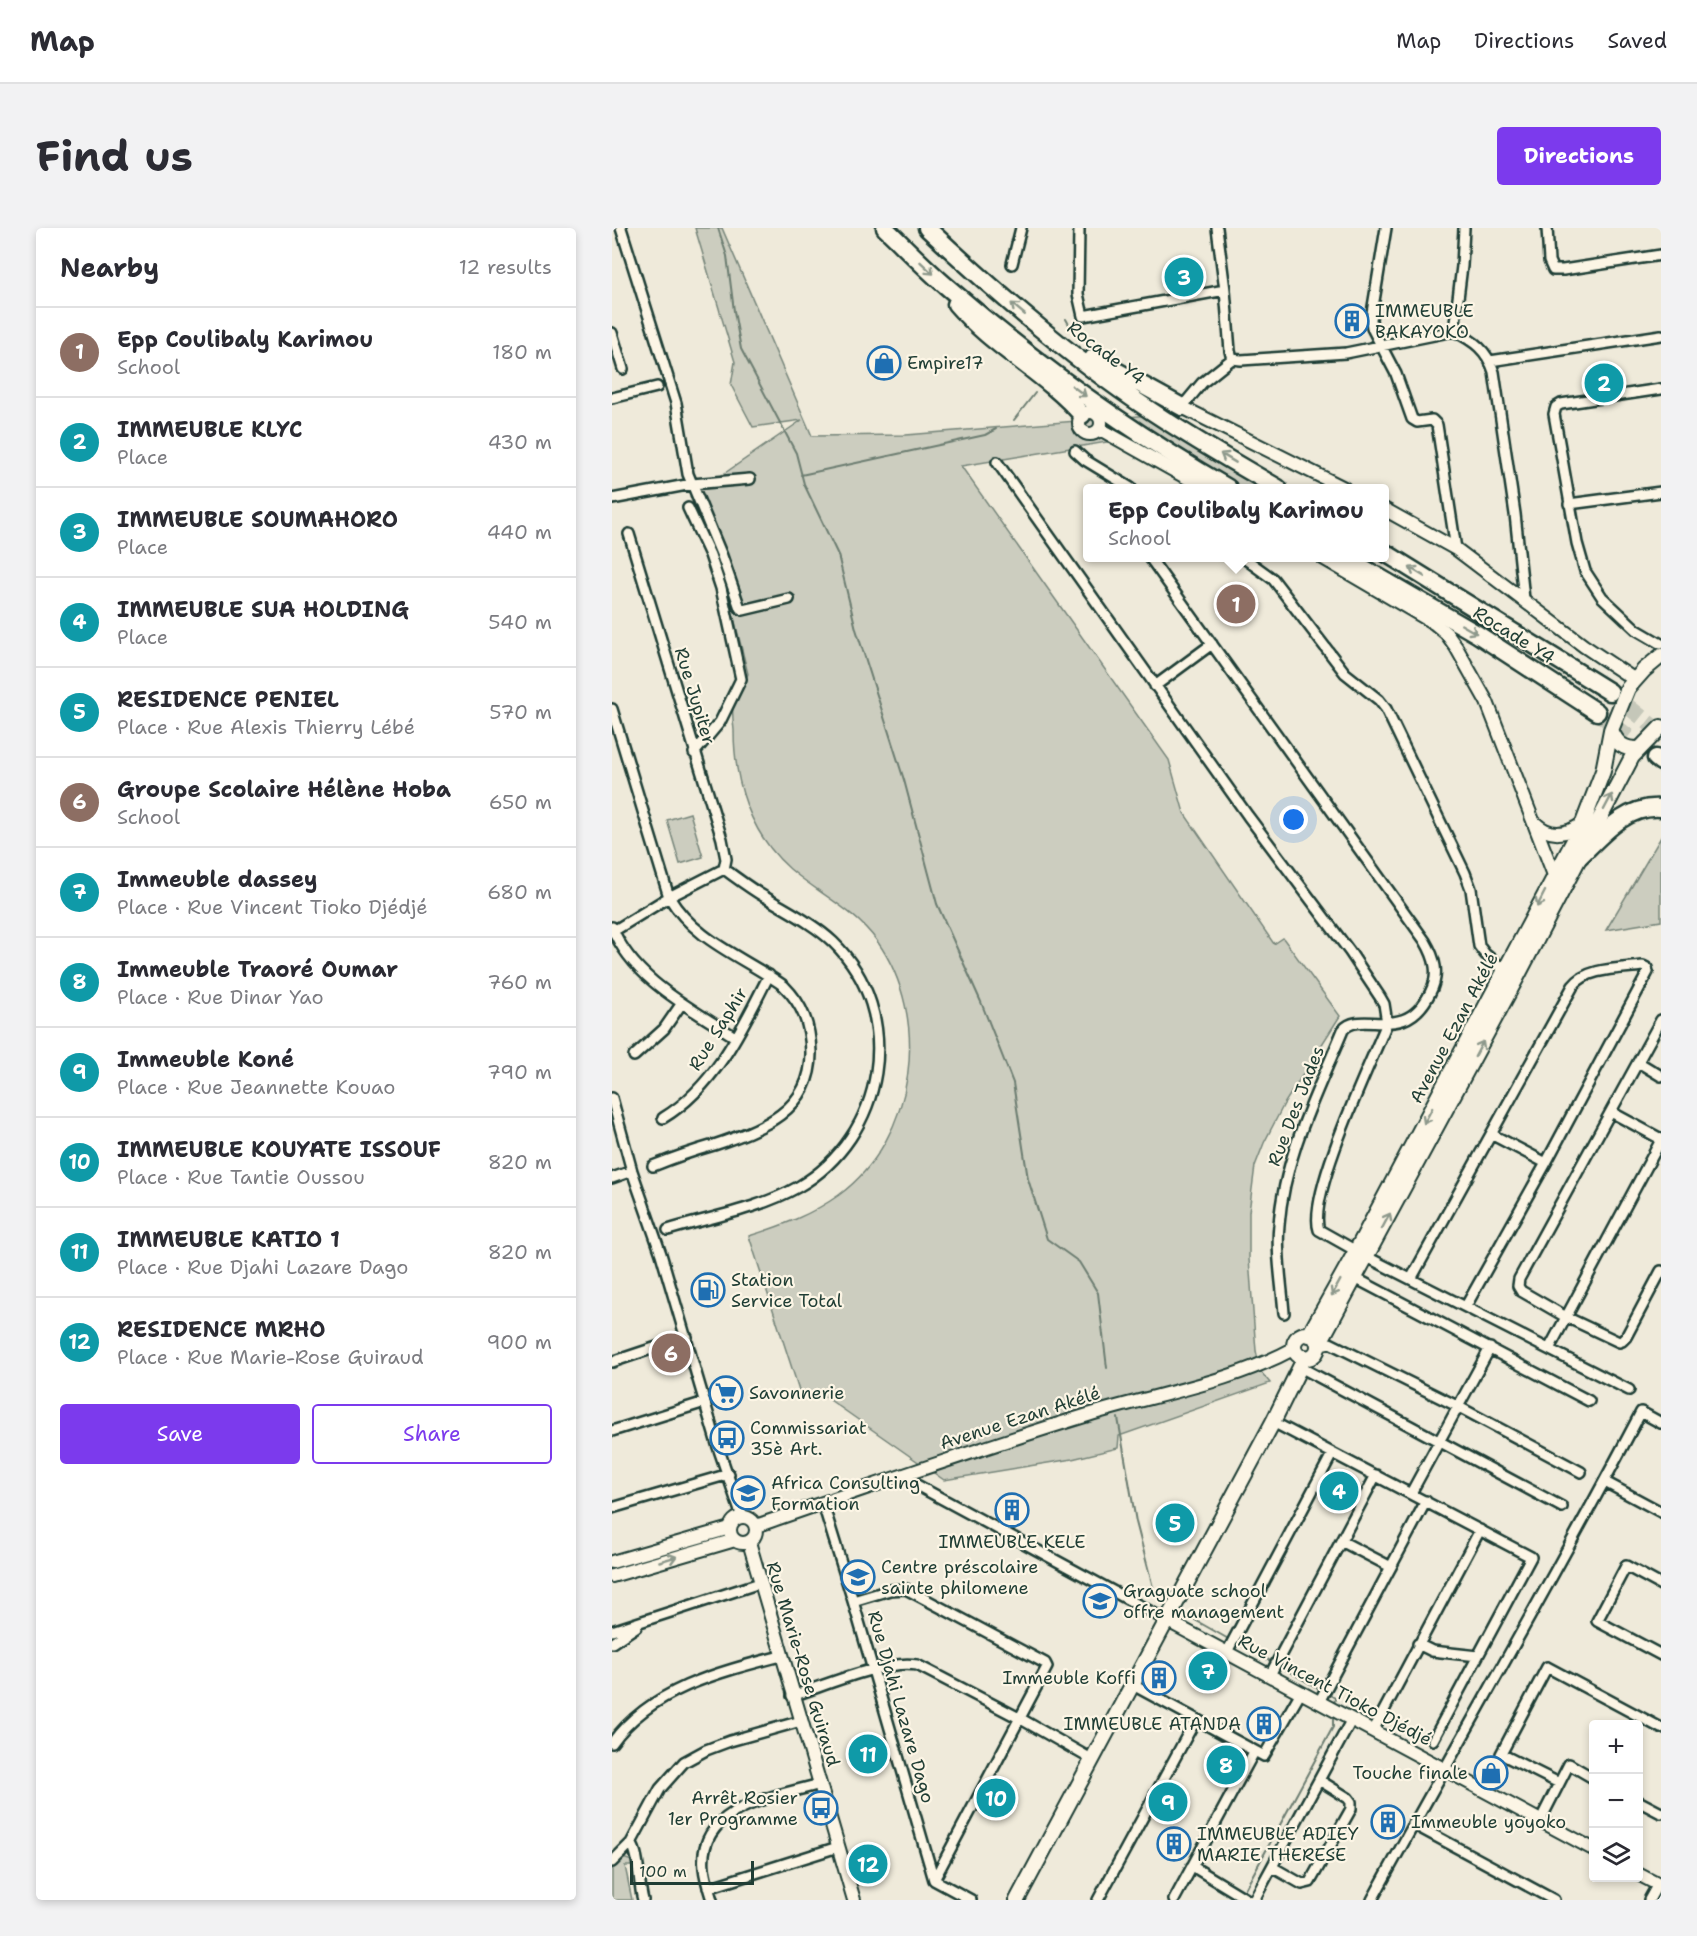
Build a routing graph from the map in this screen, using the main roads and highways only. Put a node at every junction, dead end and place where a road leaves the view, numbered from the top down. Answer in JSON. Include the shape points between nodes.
{"nodes":[{"id":1,"x":885,"y":228,"type":"edge"},
{"id":2,"x":927,"y":228,"type":"edge"},
{"id":3,"x":945,"y":285,"type":"junction"},
{"id":4,"x":1048,"y":334,"type":"junction"},
{"id":5,"x":1182,"y":407,"type":"road end"},
{"id":6,"x":1082,"y":415,"type":"road end"},
{"id":7,"x":1220,"y":484,"type":"edge"},
{"id":8,"x":1270,"y":484,"type":"edge"},
{"id":9,"x":1389,"y":555,"type":"edge"},
{"id":10,"x":1353,"y":562,"type":"edge"},
{"id":11,"x":1659,"y":659,"type":"edge"},
{"id":12,"x":1610,"y":692,"type":"tunnel mouth"},
{"id":13,"x":1597,"y":712,"type":"tunnel mouth"},
{"id":14,"x":1661,"y":727,"type":"edge"},
{"id":15,"x":1611,"y":730,"type":"junction"},
{"id":16,"x":1638,"y":749,"type":"junction"},
{"id":17,"x":1661,"y":808,"type":"edge"},
{"id":18,"x":1579,"y":857,"type":"junction"},
{"id":19,"x":1510,"y":975,"type":"junction"},
{"id":20,"x":1362,"y":1254,"type":"junction"},
{"id":21,"x":1313,"y":1340,"type":"junction"},
{"id":22,"x":1300,"y":1357,"type":"junction"},
{"id":23,"x":1017,"y":1900,"type":"edge"}],
"edges":[{"from":1,"to":3,"type":"highway","one_way":true},
{"from":4,"to":2,"type":"highway","name":"Rocade Y4","one_way":true},
{"from":3,"to":6,"type":"highway","via":[[973,323]]},
{"from":3,"to":7,"type":"highway","one_way":true,"via":[[1091,400]]},
{"from":4,"to":5,"type":"highway"},
{"from":8,"to":4,"type":"highway","name":"Rocade Y4","one_way":true,"via":[[1164,420]]},
{"from":12,"to":9,"type":"highway","name":"Rocade Y4","one_way":true},
{"from":10,"to":13,"type":"highway","name":"Rocade Y4","one_way":true,"via":[[1477,634]]},
{"from":11,"to":15,"type":"main road","name":"Avenue Ezan Akélé","via":[[1628,688]]},
{"from":14,"to":16,"type":"main road","name":"Avenue Ezan Akélé"},
{"from":15,"to":16,"type":"main road","via":[[1621,746]]},
{"from":15,"to":19,"type":"main road","name":"Avenue Ezan Akélé","one_way":true,"via":[[1604,771],[1583,824],[1554,875]]},
{"from":18,"to":16,"type":"main road","name":"Avenue Ezan Akélé","one_way":true},
{"from":17,"to":18,"type":"highway","via":[[1652,807],[1622,818]]},
{"from":18,"to":19,"type":"main road","name":"Avenue Ezan Akélé"},
{"from":19,"to":20,"type":"main road","name":"Avenue Ezan Akélé"},
{"from":20,"to":21,"type":"main road","name":"Avenue Ezan Akélé","one_way":true},
{"from":20,"to":21,"type":"main road","name":"Avenue Ezan Akélé","via":[[1355,1278]]},
{"from":21,"to":22,"type":"main road","via":[[1313,1355]]},
{"from":21,"to":22,"type":"main road","via":[[1298,1337]]},
{"from":22,"to":23,"type":"main road","via":[[1273,1422]]}]}
